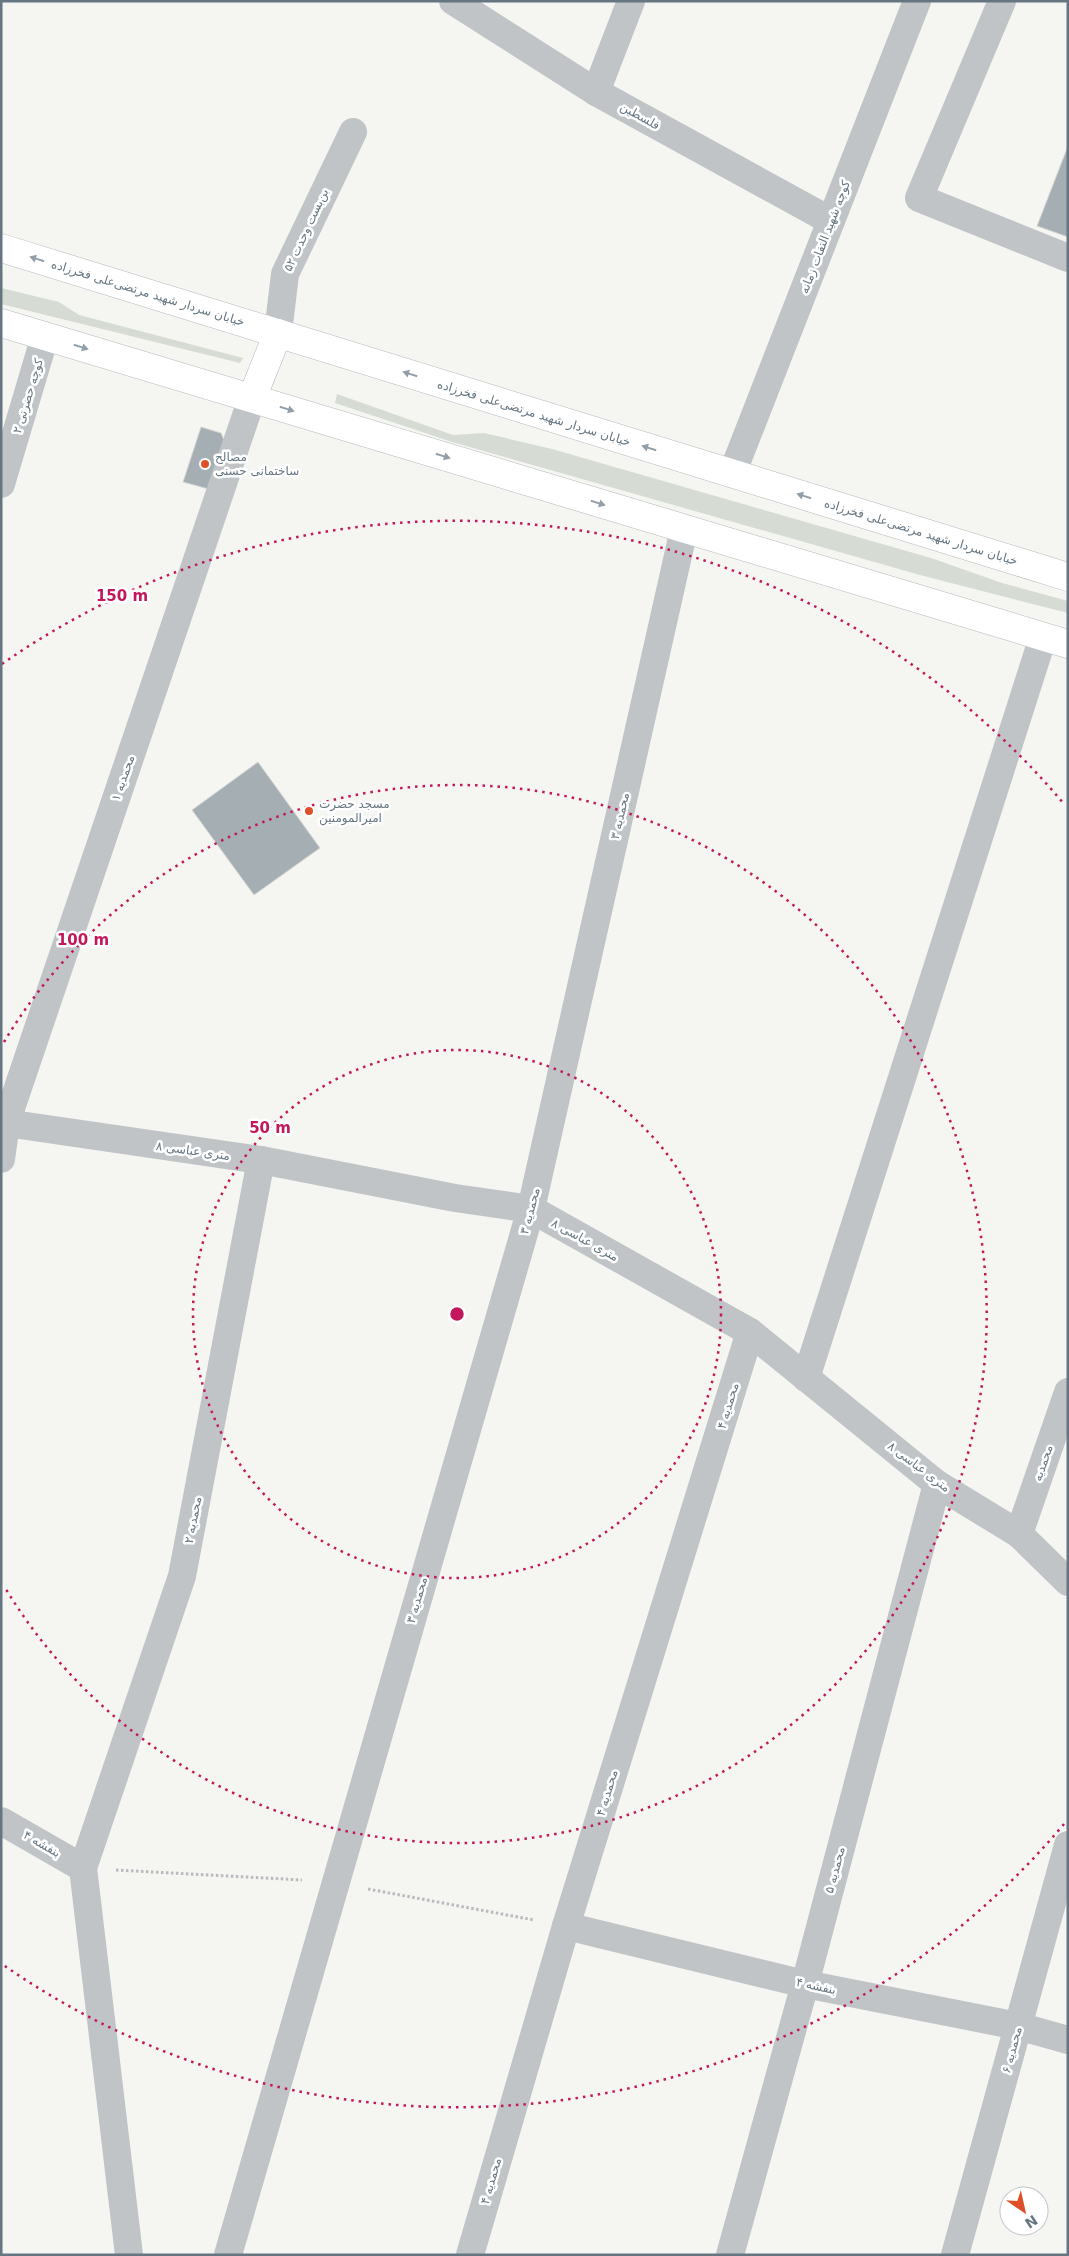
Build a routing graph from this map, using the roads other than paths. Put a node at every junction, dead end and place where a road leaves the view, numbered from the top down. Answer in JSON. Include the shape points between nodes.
{"nodes":[{"id":1,"x":453,"y":1,"type":"edge"},
{"id":2,"x":631,"y":1,"type":"edge"},
{"id":3,"x":917,"y":1,"type":"edge"},
{"id":4,"x":1002,"y":1,"type":"edge"},
{"id":5,"x":596,"y":92,"type":"junction"},
{"id":6,"x":353,"y":132,"type":"dead end"},
{"id":7,"x":831,"y":221,"type":"junction"},
{"id":8,"x":1,"y":248,"type":"edge"},
{"id":9,"x":1068,"y":258,"type":"edge"},
{"id":10,"x":1,"y":323,"type":"edge"},
{"id":11,"x":278,"y":333,"type":"junction"},
{"id":12,"x":46,"y":336,"type":"junction"},
{"id":13,"x":252,"y":398,"type":"junction"},
{"id":14,"x":732,"y":474,"type":"junction"},
{"id":15,"x":1,"y":484,"type":"edge"},
{"id":16,"x":684,"y":528,"type":"junction"},
{"id":17,"x":1068,"y":577,"type":"edge"},
{"id":18,"x":1055,"y":641,"type":"edge"},
{"id":19,"x":6,"y":1123,"type":"junction"},
{"id":20,"x":1,"y":1159,"type":"edge"},
{"id":21,"x":260,"y":1160,"type":"junction"},
{"id":22,"x":531,"y":1209,"type":"junction"},
{"id":23,"x":750,"y":1332,"type":"junction"},
{"id":24,"x":806,"y":1378,"type":"junction"},
{"id":25,"x":1068,"y":1392,"type":"edge"},
{"id":26,"x":938,"y":1484,"type":"junction"},
{"id":27,"x":1019,"y":1534,"type":"junction"},
{"id":28,"x":1068,"y":1582,"type":"edge"},
{"id":29,"x":1,"y":1821,"type":"edge"},
{"id":30,"x":1068,"y":1845,"type":"edge"},
{"id":31,"x":83,"y":1868,"type":"junction"},
{"id":32,"x":566,"y":1926,"type":"junction"},
{"id":33,"x":805,"y":1984,"type":"junction"},
{"id":34,"x":1018,"y":2026,"type":"junction"},
{"id":35,"x":1068,"y":2040,"type":"edge"},
{"id":36,"x":129,"y":2255,"type":"edge"},
{"id":37,"x":228,"y":2255,"type":"edge"},
{"id":38,"x":470,"y":2255,"type":"edge"},
{"id":39,"x":730,"y":2255,"type":"edge"},
{"id":40,"x":955,"y":2255,"type":"edge"}],
"edges":[{"from":1,"to":5,"type":"street","name":"فلسطین"},
{"from":2,"to":5,"type":"street"},
{"from":3,"to":7,"type":"street","name":"کوچه شهید التفات زمانه"},
{"from":4,"to":9,"type":"street","via":[[919,198]]},
{"from":5,"to":7,"type":"street","name":"فلسطین"},
{"from":6,"to":11,"type":"street","name":"بن‌بست وحدت ۵۲","via":[[285,274]]},
{"from":7,"to":14,"type":"street","name":"کوچه شهید التفات زمانه"},
{"from":11,"to":8,"type":"main road","name":"خیابان سردار شهید مرتضی‌علی فخرزاده","one_way":true},
{"from":10,"to":12,"type":"main road"},
{"from":11,"to":13,"type":"main road"},
{"from":14,"to":11,"type":"main road","name":"خیابان سردار شهید مرتضی‌علی فخرزاده","one_way":true},
{"from":12,"to":13,"type":"main road","one_way":true},
{"from":12,"to":15,"type":"street","name":"کوچه حضرتی ۲"},
{"from":13,"to":16,"type":"main road","one_way":true},
{"from":13,"to":19,"type":"street","name":"محمدیه ۱"},
{"from":17,"to":14,"type":"main road","name":"خیابان سردار شهید مرتضی‌علی فخرزاده","one_way":true},
{"from":16,"to":18,"type":"main road"},
{"from":16,"to":22,"type":"street","name":"محمدیه ۳"},
{"from":18,"to":24,"type":"street"},
{"from":19,"to":20,"type":"street","name":"محمدیه ۱"},
{"from":19,"to":21,"type":"street","name":"۸ متری عباسی"},
{"from":21,"to":22,"type":"street","name":"۸ متری عباسی"},
{"from":21,"to":31,"type":"street","name":"محمدیه ۲","via":[[182,1576]]},
{"from":22,"to":23,"type":"street","name":"۸ متری عباسی"},
{"from":22,"to":37,"type":"street","name":"محمدیه ۳"},
{"from":23,"to":24,"type":"street","name":"۸ متری عباسی"},
{"from":23,"to":32,"type":"street","name":"محمدیه ۴"},
{"from":24,"to":26,"type":"street","name":"۸ متری عباسی"},
{"from":25,"to":27,"type":"street","name":"محمدیه"},
{"from":26,"to":27,"type":"street","name":"۸ متری عباسی"},
{"from":26,"to":33,"type":"street","name":"محمدیه ۵"},
{"from":27,"to":28,"type":"street","name":"۸ متری عباسی"},
{"from":29,"to":31,"type":"street","name":"بنفشه ۴"},
{"from":30,"to":34,"type":"street","name":"محمدیه ۶"},
{"from":31,"to":36,"type":"street"},
{"from":32,"to":33,"type":"street","name":"بنفشه ۴"},
{"from":32,"to":38,"type":"street","name":"محمدیه ۴"},
{"from":33,"to":34,"type":"street","name":"بنفشه ۴"},
{"from":33,"to":39,"type":"street","name":"محمدیه ۵"},
{"from":34,"to":35,"type":"street","name":"بنفشه ۴"},
{"from":34,"to":40,"type":"street","name":"محمدیه ۶"}]}
